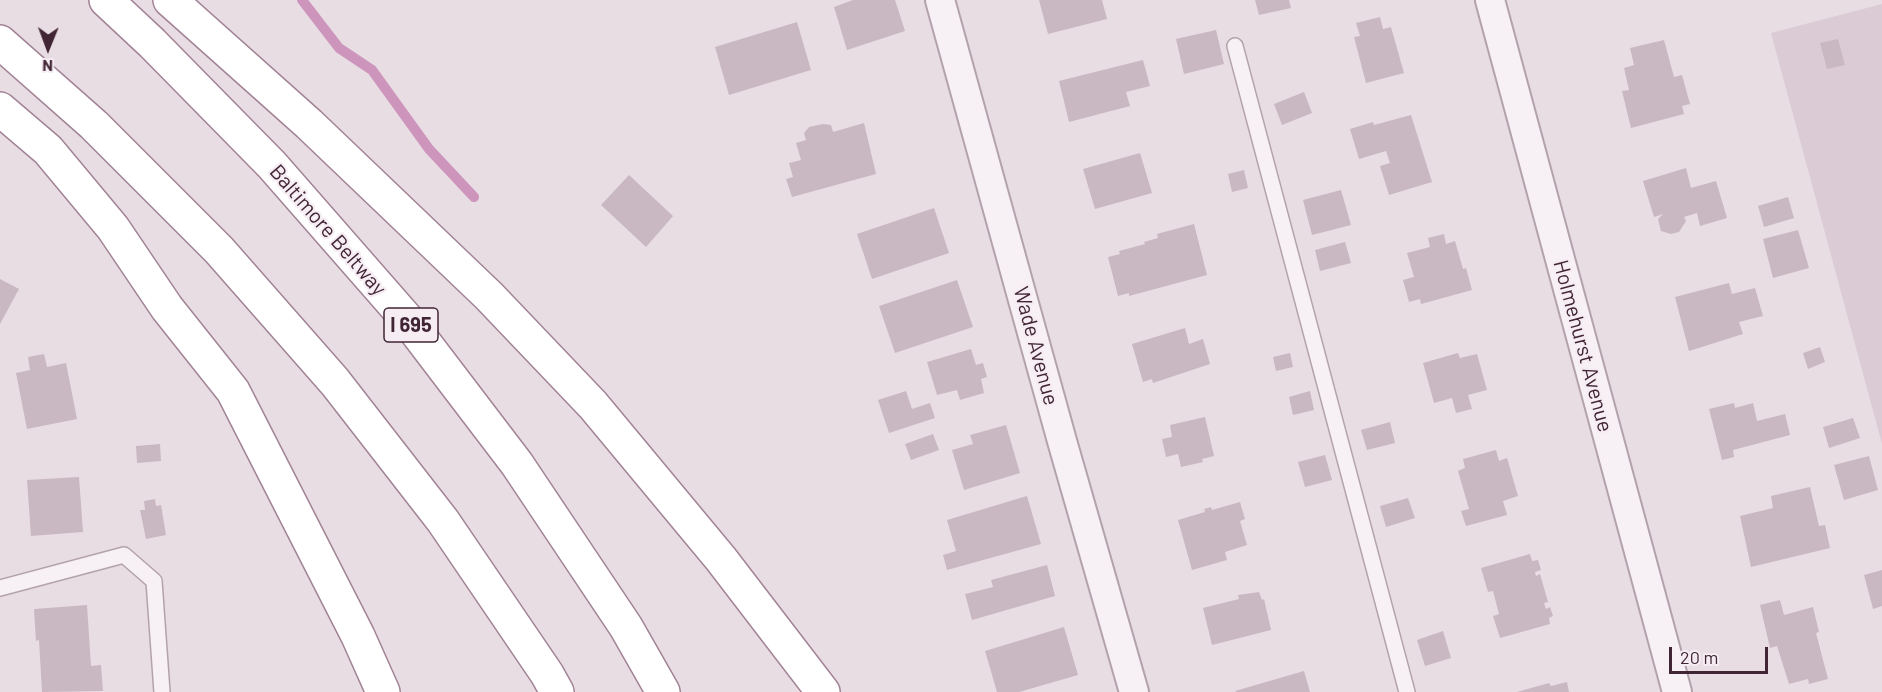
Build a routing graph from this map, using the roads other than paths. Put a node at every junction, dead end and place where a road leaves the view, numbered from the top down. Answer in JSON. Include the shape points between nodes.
{"nodes":[{"id":1,"x":106,"y":0,"type":"edge"},
{"id":2,"x":170,"y":0,"type":"edge"},
{"id":3,"x":940,"y":0,"type":"edge"},
{"id":4,"x":1490,"y":0,"type":"edge"},
{"id":5,"x":0,"y":42,"type":"edge"},
{"id":6,"x":1235,"y":46,"type":"dead end"},
{"id":7,"x":0,"y":109,"type":"edge"},
{"id":8,"x":0,"y":588,"type":"edge"},
{"id":9,"x":162,"y":692,"type":"edge"},
{"id":10,"x":383,"y":692,"type":"edge"},
{"id":11,"x":557,"y":692,"type":"edge"},
{"id":12,"x":663,"y":692,"type":"edge"},
{"id":13,"x":823,"y":692,"type":"edge"},
{"id":14,"x":1134,"y":692,"type":"edge"},
{"id":15,"x":1407,"y":692,"type":"edge"},
{"id":16,"x":1677,"y":692,"type":"edge"}],
"edges":[{"from":1,"to":12,"type":"highway","name":"Baltimore Beltway","number":"I 695","via":[[272,165],[405,317],[517,464],[626,627]]},
{"from":2,"to":13,"type":"highway","via":[[309,124],[480,288],[593,405],[721,559]]},
{"from":3,"to":14,"type":"street","name":"Wade Avenue"},
{"from":4,"to":16,"type":"street","name":"Holmehurst Avenue"},
{"from":5,"to":11,"type":"highway","via":[[94,125],[219,250],[335,381],[443,521]]},
{"from":6,"to":15,"type":"lane"},
{"from":7,"to":10,"type":"highway","via":[[48,150],[113,228],[167,308],[233,391]]},
{"from":8,"to":9,"type":"lane","via":[[124,555],[154,581]]}]}
